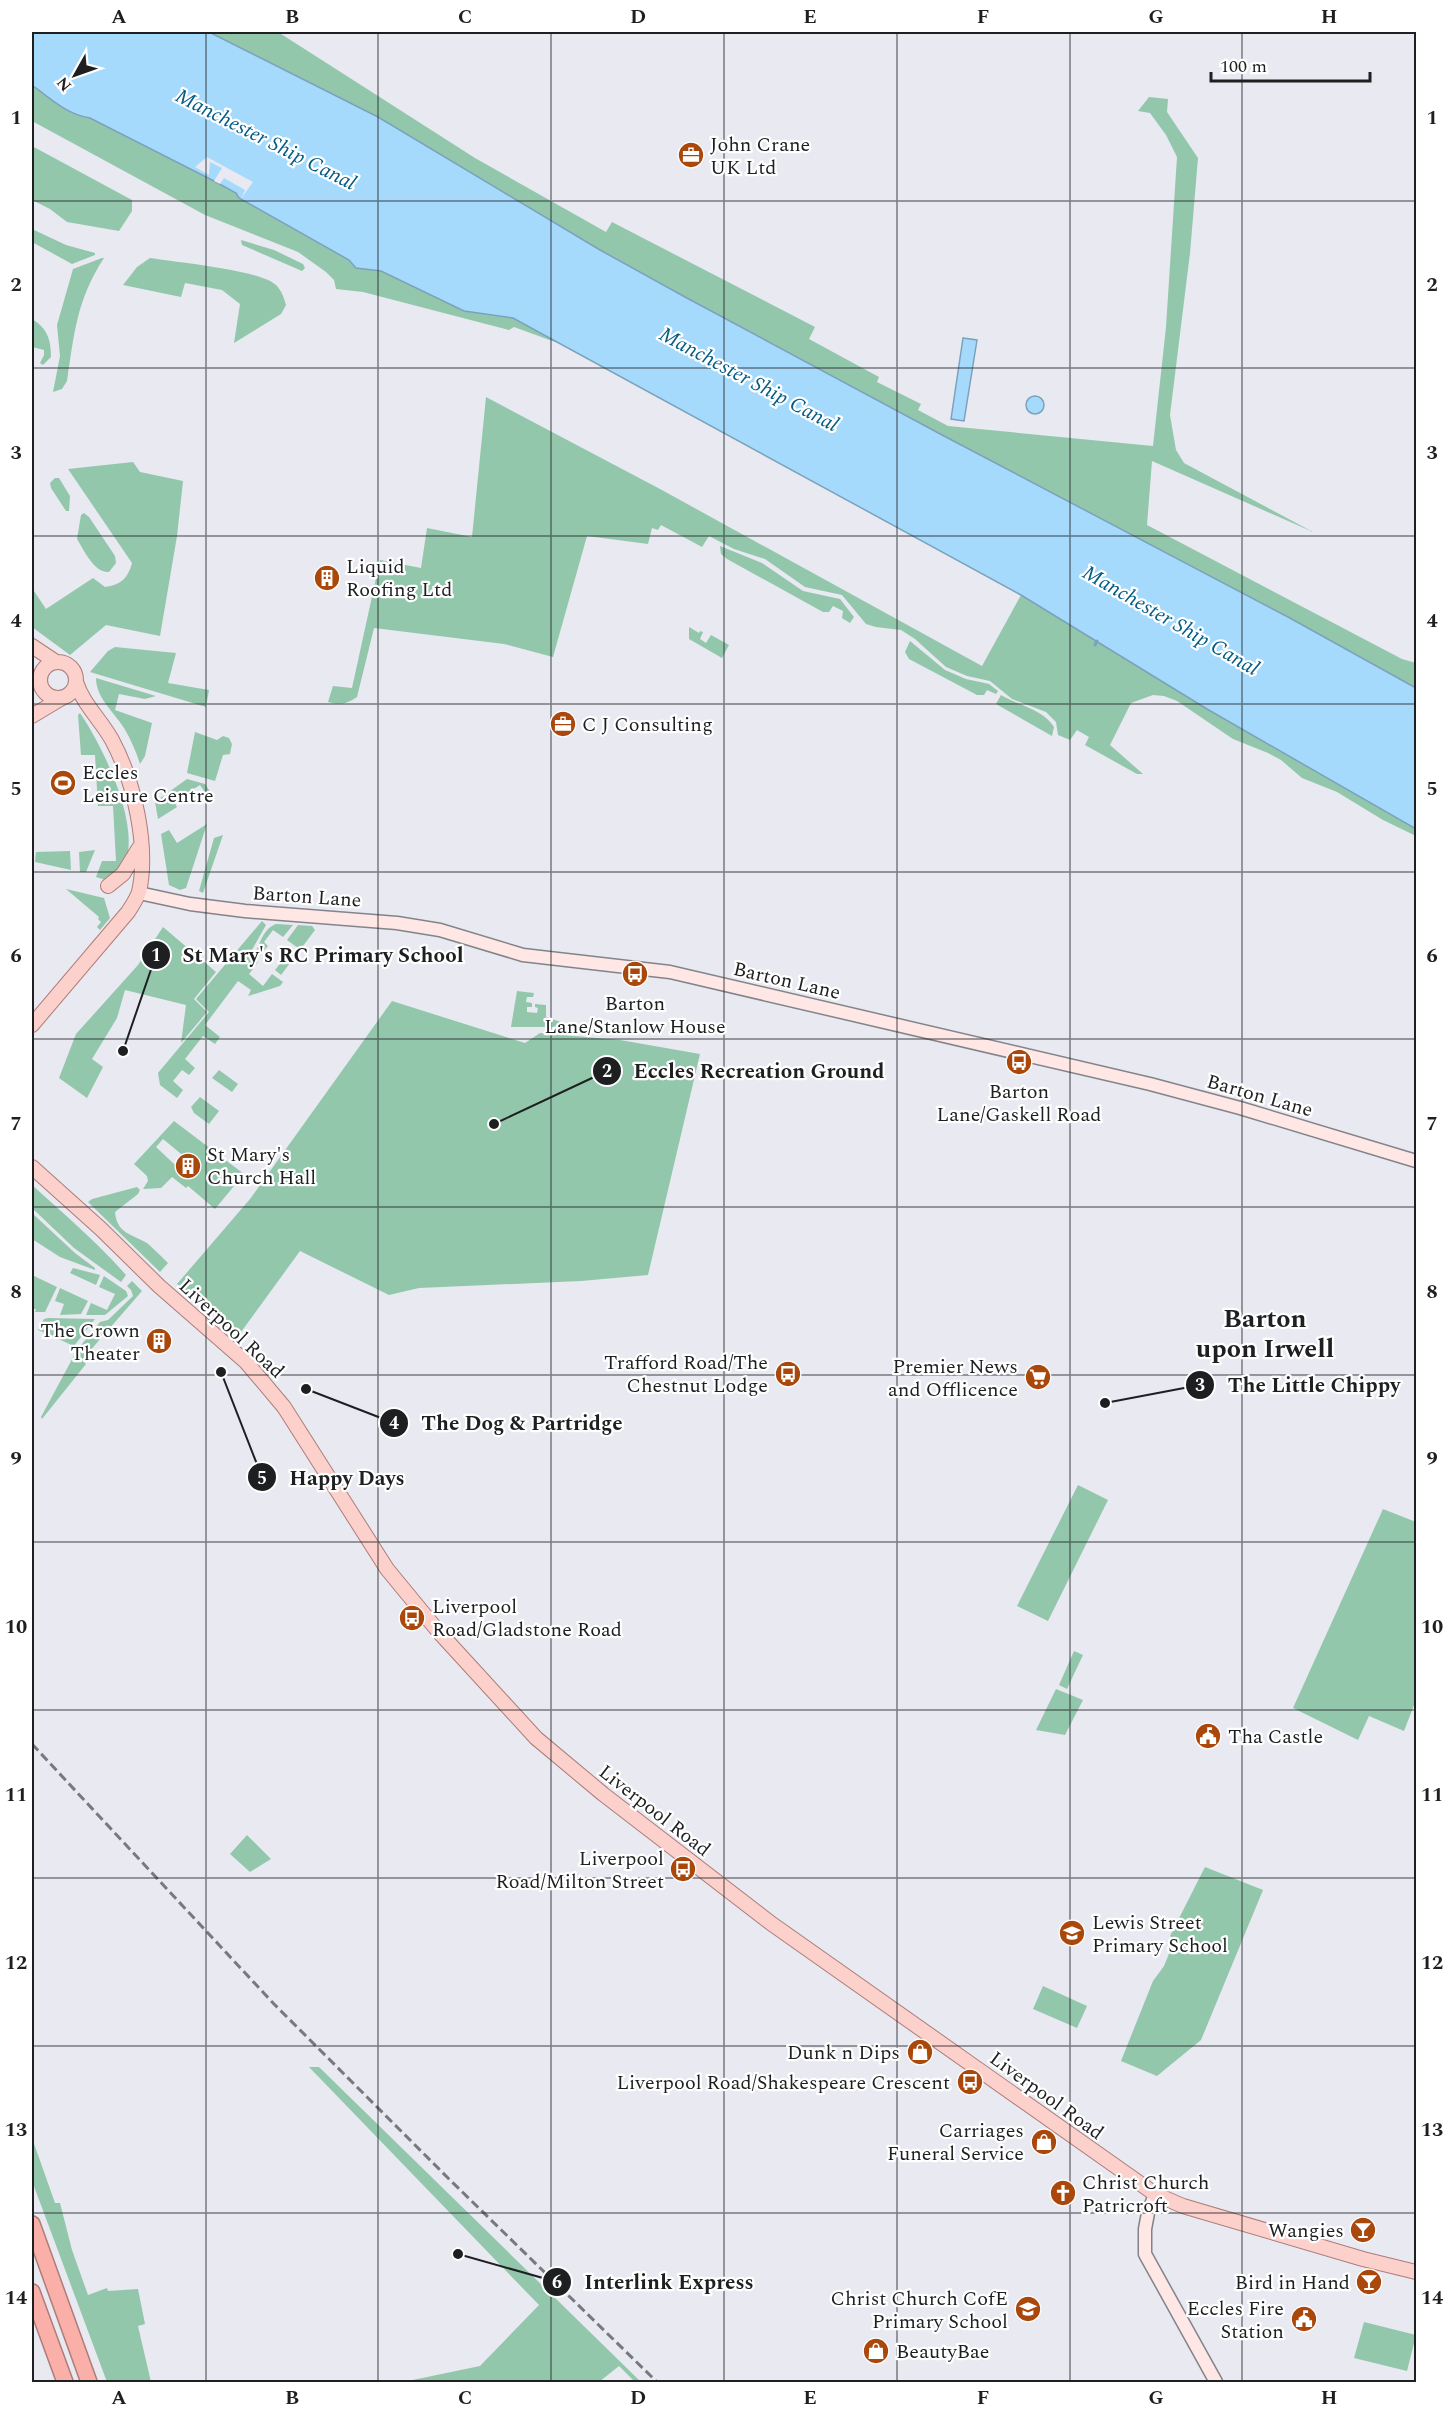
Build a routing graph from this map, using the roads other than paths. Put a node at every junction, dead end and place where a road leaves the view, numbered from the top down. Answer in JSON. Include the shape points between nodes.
{"nodes":[{"id":1,"x":32,"y":646,"type":"edge"},
{"id":2,"x":32,"y":655,"type":"edge"},
{"id":3,"x":56,"y":662,"type":"junction"},
{"id":4,"x":41,"y":679,"type":"junction"},
{"id":5,"x":76,"y":682,"type":"junction"},
{"id":6,"x":32,"y":696,"type":"edge"},
{"id":7,"x":62,"y":698,"type":"junction"},
{"id":8,"x":32,"y":716,"type":"edge"},
{"id":9,"x":140,"y":846,"type":"junction"},
{"id":10,"x":108,"y":886,"type":"dead end"},
{"id":11,"x":139,"y":893,"type":"junction"},
{"id":12,"x":32,"y":1025,"type":"edge"},
{"id":13,"x":1416,"y":1161,"type":"edge"},
{"id":14,"x":32,"y":1167,"type":"edge"},
{"id":15,"x":1155,"y":2194,"type":"junction"},
{"id":16,"x":32,"y":2224,"type":"edge"},
{"id":17,"x":1416,"y":2272,"type":"edge"},
{"id":18,"x":32,"y":2292,"type":"edge"},
{"id":19,"x":65,"y":2382,"type":"edge"},
{"id":20,"x":89,"y":2382,"type":"edge"},
{"id":21,"x":1216,"y":2382,"type":"edge"}],
"edges":[{"from":1,"to":3,"type":"main road"},
{"from":2,"to":4,"type":"main road"},
{"from":3,"to":4,"type":"main road","via":[[47,666]]},
{"from":3,"to":5,"type":"main road","via":[[69,666]]},
{"from":4,"to":6,"type":"main road"},
{"from":4,"to":7,"type":"main road","via":[[46,693]]},
{"from":5,"to":7,"type":"main road","via":[[72,692]]},
{"from":5,"to":9,"type":"main road","via":[[120,759],[137,811]]},
{"from":7,"to":8,"type":"main road"},
{"from":9,"to":10,"type":"main road","via":[[123,874]]},
{"from":9,"to":11,"type":"main road"},
{"from":11,"to":12,"type":"main road","via":[[128,912]]},
{"from":11,"to":13,"type":"main road","name":"Barton Lane","via":[[245,911],[397,923],[440,930],[523,956],[670,972],[1150,1084]]},
{"from":14,"to":15,"type":"main road","name":"Liverpool Road","via":[[246,1362],[297,1426],[387,1569],[536,1738],[748,1907]]},
{"from":15,"to":17,"type":"main road","name":"Liverpool Road","via":[[1183,2206]]},
{"from":15,"to":21,"type":"main road","via":[[1145,2229],[1145,2254]]},
{"from":16,"to":20,"type":"highway"},
{"from":18,"to":19,"type":"highway"}]}
